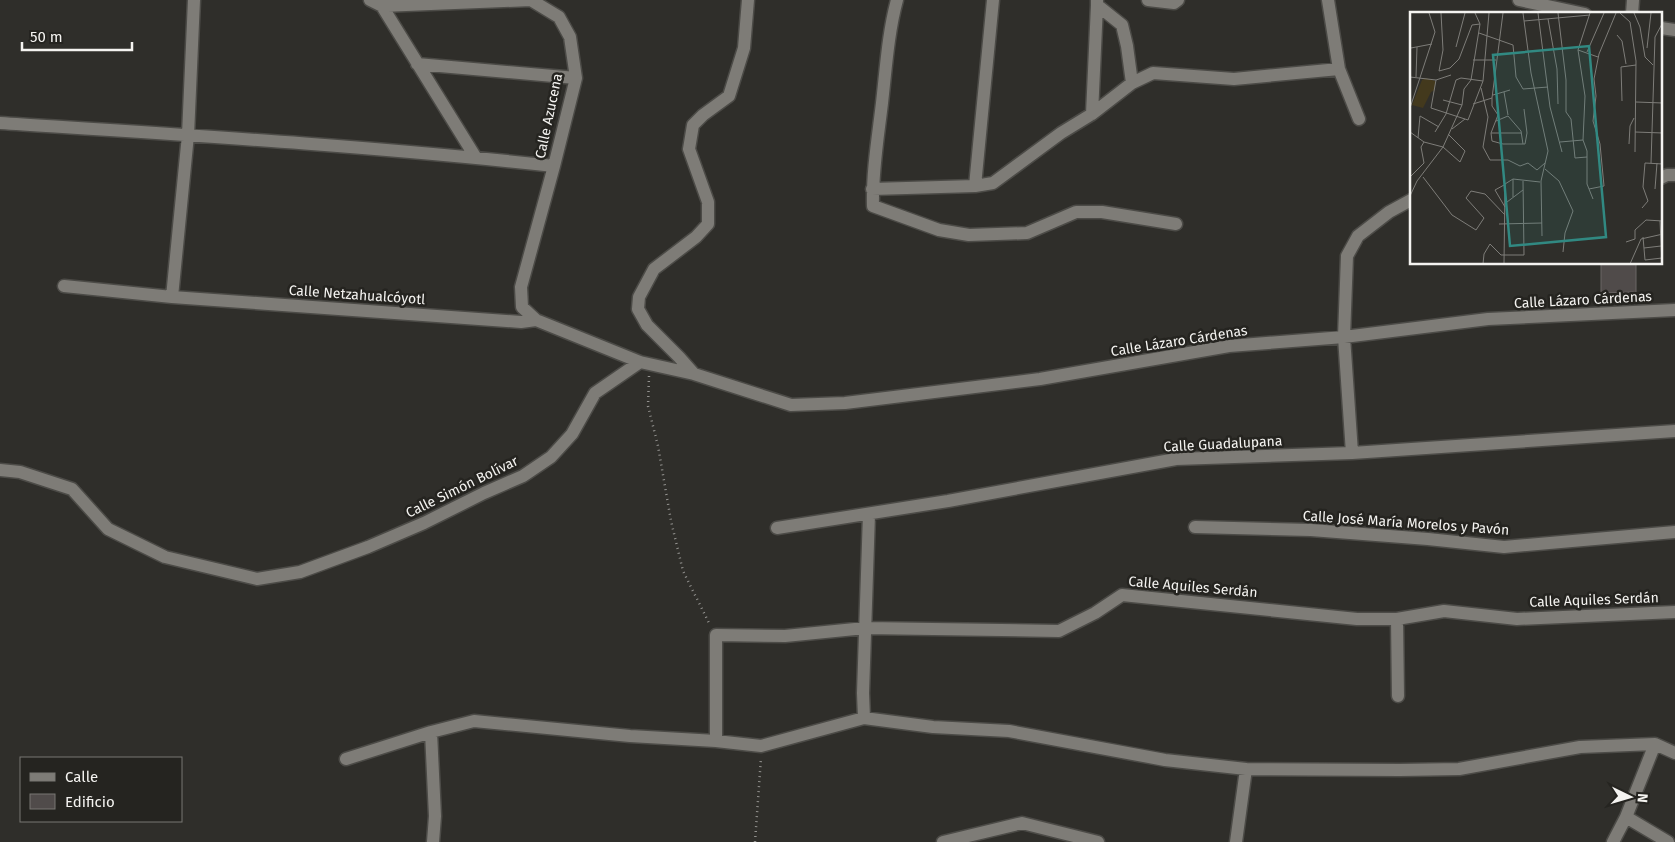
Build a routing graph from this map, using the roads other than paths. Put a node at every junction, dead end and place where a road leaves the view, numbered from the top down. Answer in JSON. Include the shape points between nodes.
{"nodes":[{"id":1,"x":194,"y":0,"type":"edge"},
{"id":2,"x":370,"y":0,"type":"edge"},
{"id":3,"x":531,"y":0,"type":"edge"},
{"id":4,"x":748,"y":0,"type":"edge"},
{"id":5,"x":897,"y":0,"type":"edge"},
{"id":6,"x":992,"y":0,"type":"edge"},
{"id":7,"x":1148,"y":0,"type":"edge"},
{"id":8,"x":1178,"y":0,"type":"edge"},
{"id":9,"x":1328,"y":0,"type":"edge"},
{"id":10,"x":1519,"y":0,"type":"edge"},
{"id":11,"x":1097,"y":2,"type":"edge"},
{"id":12,"x":382,"y":6,"type":"junction"},
{"id":13,"x":1576,"y":12,"type":"edge"},
{"id":14,"x":1662,"y":28,"type":"edge"},
{"id":15,"x":1675,"y":30,"type":"edge"},
{"id":16,"x":417,"y":64,"type":"junction"},
{"id":17,"x":1339,"y":68,"type":"junction"},
{"id":18,"x":576,"y":78,"type":"junction"},
{"id":19,"x":1132,"y":83,"type":"junction"},
{"id":20,"x":1092,"y":114,"type":"junction"},
{"id":21,"x":1359,"y":120,"type":"dead end"},
{"id":22,"x":0,"y":123,"type":"edge"},
{"id":23,"x":188,"y":135,"type":"junction"},
{"id":24,"x":476,"y":158,"type":"junction"},
{"id":25,"x":554,"y":166,"type":"junction"},
{"id":26,"x":1675,"y":175,"type":"edge"},
{"id":27,"x":1662,"y":178,"type":"edge"},
{"id":28,"x":975,"y":186,"type":"junction"},
{"id":29,"x":872,"y":189,"type":"junction"},
{"id":30,"x":1410,"y":201,"type":"edge"},
{"id":31,"x":1176,"y":224,"type":"dead end"},
{"id":32,"x":64,"y":286,"type":"dead end"},
{"id":33,"x":172,"y":297,"type":"junction"},
{"id":34,"x":1675,"y":310,"type":"edge"},
{"id":35,"x":536,"y":320,"type":"junction"},
{"id":36,"x":1344,"y":337,"type":"junction"},
{"id":37,"x":644,"y":363,"type":"junction"},
{"id":38,"x":694,"y":374,"type":"junction"},
{"id":39,"x":1675,"y":431,"type":"edge"},
{"id":40,"x":1352,"y":453,"type":"junction"},
{"id":41,"x":0,"y":470,"type":"edge"},
{"id":42,"x":869,"y":514,"type":"junction"},
{"id":43,"x":1195,"y":527,"type":"dead end"},
{"id":44,"x":777,"y":528,"type":"dead end"},
{"id":45,"x":1675,"y":532,"type":"edge"},
{"id":46,"x":1675,"y":612,"type":"edge"},
{"id":47,"x":1397,"y":619,"type":"junction"},
{"id":48,"x":865,"y":628,"type":"junction"},
{"id":49,"x":1398,"y":696,"type":"dead end"},
{"id":50,"x":864,"y":718,"type":"junction"},
{"id":51,"x":430,"y":732,"type":"junction"},
{"id":52,"x":716,"y":741,"type":"junction"},
{"id":53,"x":1655,"y":744,"type":"junction"},
{"id":54,"x":1675,"y":753,"type":"edge"},
{"id":55,"x":346,"y":759,"type":"dead end"},
{"id":56,"x":1246,"y":769,"type":"junction"},
{"id":57,"x":1626,"y":817,"type":"junction"},
{"id":58,"x":433,"y":842,"type":"edge"},
{"id":59,"x":944,"y":842,"type":"edge"},
{"id":60,"x":1098,"y":842,"type":"edge"},
{"id":61,"x":1236,"y":842,"type":"edge"},
{"id":62,"x":1613,"y":842,"type":"edge"},
{"id":63,"x":1668,"y":842,"type":"edge"}],
"edges":[{"from":1,"to":23,"type":"street"},
{"from":2,"to":12,"type":"street","name":"Calle Azucena"},
{"from":3,"to":12,"type":"street","name":"Calle Azucena"},
{"from":3,"to":18,"type":"street","name":"Calle Azucena","via":[[559,18],[570,37]]},
{"from":4,"to":38,"type":"street","via":[[744,48],[729,96],[693,125],[690,141],[689,149],[708,202],[708,224],[654,269],[639,298],[638,309],[647,325]]},
{"from":5,"to":29,"type":"street","via":[[891,22]]},
{"from":6,"to":28,"type":"street"},
{"from":7,"to":8,"type":"street"},
{"from":9,"to":17,"type":"street"},
{"from":10,"to":13,"type":"street"},
{"from":11,"to":19,"type":"street","via":[[1122,25]]},
{"from":11,"to":20,"type":"street"},
{"from":12,"to":16,"type":"street"},
{"from":14,"to":15,"type":"street"},
{"from":16,"to":18,"type":"street"},
{"from":16,"to":24,"type":"street"},
{"from":17,"to":19,"type":"street","via":[[1234,79],[1153,74]]},
{"from":17,"to":21,"type":"street"},
{"from":18,"to":25,"type":"street","name":"Calle Azucena"},
{"from":19,"to":20,"type":"street"},
{"from":20,"to":28,"type":"street","via":[[1060,133],[993,184]]},
{"from":22,"to":23,"type":"street"},
{"from":23,"to":24,"type":"street"},
{"from":23,"to":33,"type":"street"},
{"from":24,"to":25,"type":"street"},
{"from":25,"to":35,"type":"street","name":"Calle Azucena","via":[[521,287],[522,307]]},
{"from":26,"to":27,"type":"street"},
{"from":28,"to":29,"type":"street"},
{"from":29,"to":31,"type":"street","via":[[873,206],[939,230],[969,235],[1027,234],[1076,212],[1102,212]]},
{"from":30,"to":36,"type":"street","via":[[1358,236],[1347,256]]},
{"from":32,"to":33,"type":"street","name":"Calle Netzahualcóyotl"},
{"from":33,"to":35,"type":"street","name":"Calle Netzahualcóyotl","via":[[521,322]]},
{"from":34,"to":36,"type":"street","name":"Calle Lázaro Cárdenas","via":[[1488,319]]},
{"from":35,"to":37,"type":"street","name":"Calle Netzahualcóyotl"},
{"from":36,"to":38,"type":"street","name":"Calle Lázaro Cárdenas","via":[[1229,346],[1040,379],[845,404],[792,405]]},
{"from":36,"to":40,"type":"street"},
{"from":37,"to":38,"type":"street","name":"Calle Lázaro Cárdenas"},
{"from":37,"to":41,"type":"street","name":"Calle Simón Bolívar","via":[[595,393],[572,434],[550,457],[523,476],[368,547],[300,572],[258,579],[166,557],[108,529],[72,489],[20,472]]},
{"from":39,"to":40,"type":"street","name":"Calle Guadalupana"},
{"from":40,"to":42,"type":"street","name":"Calle Guadalupana","via":[[1176,459]]},
{"from":42,"to":44,"type":"street","name":"Calle Guadalupana"},
{"from":42,"to":48,"type":"street"},
{"from":43,"to":45,"type":"street","name":"Calle José María Morelos y Pavón","via":[[1311,530],[1504,547]]},
{"from":46,"to":47,"type":"street","name":"Calle Aquiles Serdán","via":[[1518,618],[1444,611]]},
{"from":47,"to":48,"type":"street","name":"Calle Aquiles Serdán","via":[[1357,619],[1122,595],[1059,631]]},
{"from":47,"to":49,"type":"street"},
{"from":48,"to":50,"type":"street"},
{"from":48,"to":52,"type":"street","name":"Calle Aquiles Serdán","via":[[785,636],[716,636]]},
{"from":50,"to":52,"type":"street","via":[[761,746]]},
{"from":50,"to":56,"type":"street","via":[[934,728],[1010,731],[1165,760]]},
{"from":51,"to":52,"type":"street","via":[[474,721]]},
{"from":51,"to":55,"type":"street"},
{"from":51,"to":58,"type":"street","via":[[436,816]]},
{"from":53,"to":54,"type":"street"},
{"from":53,"to":56,"type":"street","via":[[1580,748],[1459,769]]},
{"from":53,"to":57,"type":"street"},
{"from":56,"to":61,"type":"street"},
{"from":57,"to":62,"type":"street"},
{"from":57,"to":63,"type":"street"},
{"from":59,"to":60,"type":"street","via":[[1022,823]]}]}
